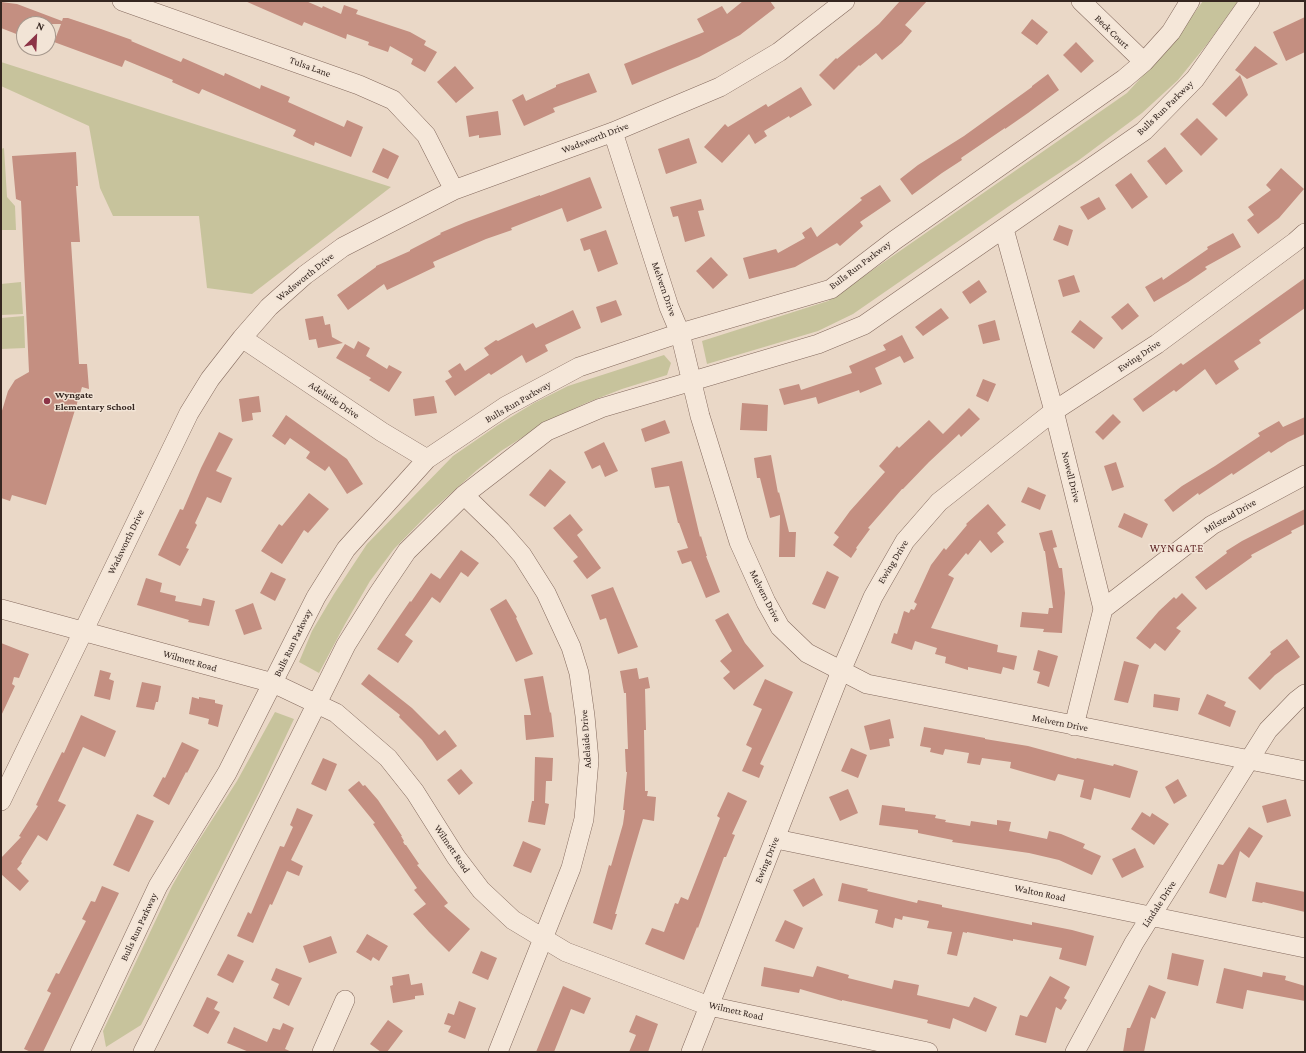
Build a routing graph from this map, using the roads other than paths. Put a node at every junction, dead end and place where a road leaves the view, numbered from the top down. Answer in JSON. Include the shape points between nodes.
{"nodes":[{"id":1,"x":845,"y":1,"type":"edge"},
{"id":2,"x":1081,"y":1,"type":"edge"},
{"id":3,"x":1190,"y":1,"type":"edge"},
{"id":4,"x":1250,"y":1,"type":"edge"},
{"id":5,"x":134,"y":3,"type":"edge"},
{"id":6,"x":1144,"y":62,"type":"junction"},
{"id":7,"x":613,"y":132,"type":"junction"},
{"id":8,"x":454,"y":190,"type":"junction"},
{"id":9,"x":1004,"y":229,"type":"junction"},
{"id":10,"x":1305,"y":233,"type":"edge"},
{"id":11,"x":680,"y":333,"type":"junction"},
{"id":12,"x":242,"y":338,"type":"junction"},
{"id":13,"x":692,"y":382,"type":"junction"},
{"id":14,"x":1054,"y":411,"type":"junction"},
{"id":15,"x":427,"y":459,"type":"junction"},
{"id":16,"x":1305,"y":475,"type":"edge"},
{"id":17,"x":464,"y":495,"type":"junction"},
{"id":18,"x":1,"y":609,"type":"edge"},
{"id":19,"x":1103,"y":609,"type":"junction"},
{"id":20,"x":82,"y":631,"type":"junction"},
{"id":21,"x":841,"y":671,"type":"junction"},
{"id":22,"x":273,"y":684,"type":"junction"},
{"id":23,"x":1305,"y":694,"type":"edge"},
{"id":24,"x":317,"y":704,"type":"junction"},
{"id":25,"x":1074,"y":726,"type":"junction"},
{"id":26,"x":1250,"y":760,"type":"junction"},
{"id":27,"x":1305,"y":771,"type":"edge"},
{"id":28,"x":1,"y":800,"type":"edge"},
{"id":29,"x":776,"y":839,"type":"junction"},
{"id":30,"x":1152,"y":916,"type":"junction"},
{"id":31,"x":543,"y":939,"type":"junction"},
{"id":32,"x":1305,"y":948,"type":"edge"},
{"id":33,"x":345,"y":1000,"type":"dead end"},
{"id":34,"x":709,"y":1006,"type":"junction"},
{"id":35,"x":80,"y":1052,"type":"edge"},
{"id":36,"x":143,"y":1052,"type":"edge"},
{"id":37,"x":322,"y":1052,"type":"edge"},
{"id":38,"x":498,"y":1052,"type":"edge"},
{"id":39,"x":691,"y":1052,"type":"edge"},
{"id":40,"x":928,"y":1052,"type":"edge"},
{"id":41,"x":1075,"y":1052,"type":"edge"}],
"edges":[{"from":1,"to":7,"type":"street","name":"Wadsworth Drive","via":[[780,52],[720,87]]},
{"from":2,"to":6,"type":"street","name":"Beck Court"},
{"from":3,"to":6,"type":"street","name":"Bulls Run Parkway","via":[[1170,32]]},
{"from":4,"to":9,"type":"street","name":"Bulls Run Parkway","via":[[1196,79],[1144,131]]},
{"from":5,"to":8,"type":"street","name":"Tulsa Lane","via":[[359,85],[393,100],[426,135]]},
{"from":6,"to":11,"type":"street","name":"Bulls Run Parkway","via":[[1124,79],[895,240],[831,289]]},
{"from":7,"to":8,"type":"street","name":"Wadsworth Drive"},
{"from":7,"to":11,"type":"street","name":"Melvern Drive","via":[[669,307]]},
{"from":8,"to":12,"type":"street","name":"Wadsworth Drive","via":[[343,247],[305,275],[269,307]]},
{"from":9,"to":13,"type":"street","name":"Bulls Run Parkway","via":[[864,325],[818,344]]},
{"from":9,"to":14,"type":"street","name":"Nowell Drive"},
{"from":10,"to":14,"type":"street","name":"Ewing Drive","via":[[1157,344]]},
{"from":11,"to":13,"type":"street","name":"Melvern Drive"},
{"from":11,"to":15,"type":"street","name":"Bulls Run Parkway","via":[[579,367],[506,406]]},
{"from":12,"to":15,"type":"street","name":"Adelaide Drive","via":[[382,432]]},
{"from":12,"to":20,"type":"street","name":"Wadsworth Drive","via":[[210,379],[188,413]]},
{"from":13,"to":17,"type":"street","name":"Bulls Run Parkway","via":[[601,408],[547,430]]},
{"from":13,"to":21,"type":"street","name":"Melvern Drive","via":[[739,542],[766,602],[780,627],[807,653]]},
{"from":14,"to":19,"type":"street","name":"Nowell Drive"},
{"from":14,"to":21,"type":"street","name":"Ewing Drive","via":[[939,502],[905,541],[873,597]]},
{"from":15,"to":22,"type":"street","name":"Bulls Run Parkway","via":[[346,549],[316,598]]},
{"from":16,"to":19,"type":"street","name":"Milstead Drive","via":[[1212,525]]},
{"from":17,"to":24,"type":"street","name":"Bulls Run Parkway","via":[[407,551],[346,645]]},
{"from":17,"to":31,"type":"street","name":"Adelaide Drive","via":[[501,531],[542,586],[571,648],[579,673],[589,760],[584,819],[571,868]]},
{"from":18,"to":20,"type":"street","name":"Wilmett Road"},
{"from":19,"to":25,"type":"street","name":"Nowell Drive"},
{"from":20,"to":22,"type":"street","name":"Wilmett Road"},
{"from":20,"to":28,"type":"street","name":"Wadsworth Drive"},
{"from":21,"to":25,"type":"street","name":"Melvern Drive","via":[[867,684]]},
{"from":21,"to":29,"type":"street","name":"Ewing Drive"},
{"from":22,"to":24,"type":"street","name":"Wilmett Road"},
{"from":22,"to":35,"type":"street","name":"Bulls Run Parkway","via":[[228,772],[158,886]]},
{"from":23,"to":26,"type":"street","name":"Lindale Drive","via":[[1268,730]]},
{"from":24,"to":31,"type":"street","name":"Wilmett Road","via":[[336,712],[388,758],[415,792],[456,857],[481,890],[513,920]]},
{"from":24,"to":36,"type":"street","name":"Bulls Run Parkway"},
{"from":25,"to":26,"type":"street","name":"Melvern Drive"},
{"from":26,"to":27,"type":"street","name":"Melvern Drive"},
{"from":26,"to":30,"type":"street","name":"Lindale Drive"},
{"from":29,"to":30,"type":"street","name":"Walton Road"},
{"from":29,"to":34,"type":"street","name":"Ewing Drive"},
{"from":30,"to":32,"type":"street","name":"Walton Road"},
{"from":30,"to":41,"type":"street","name":"Lindale Drive","via":[[1134,943]]},
{"from":31,"to":34,"type":"street","name":"Wilmett Road","via":[[566,952]]},
{"from":31,"to":38,"type":"street","name":"Adelaide Drive"},
{"from":33,"to":37,"type":"street"},
{"from":34,"to":39,"type":"street","name":"Ewing Drive"},
{"from":34,"to":40,"type":"street","name":"Wilmett Road"}]}
